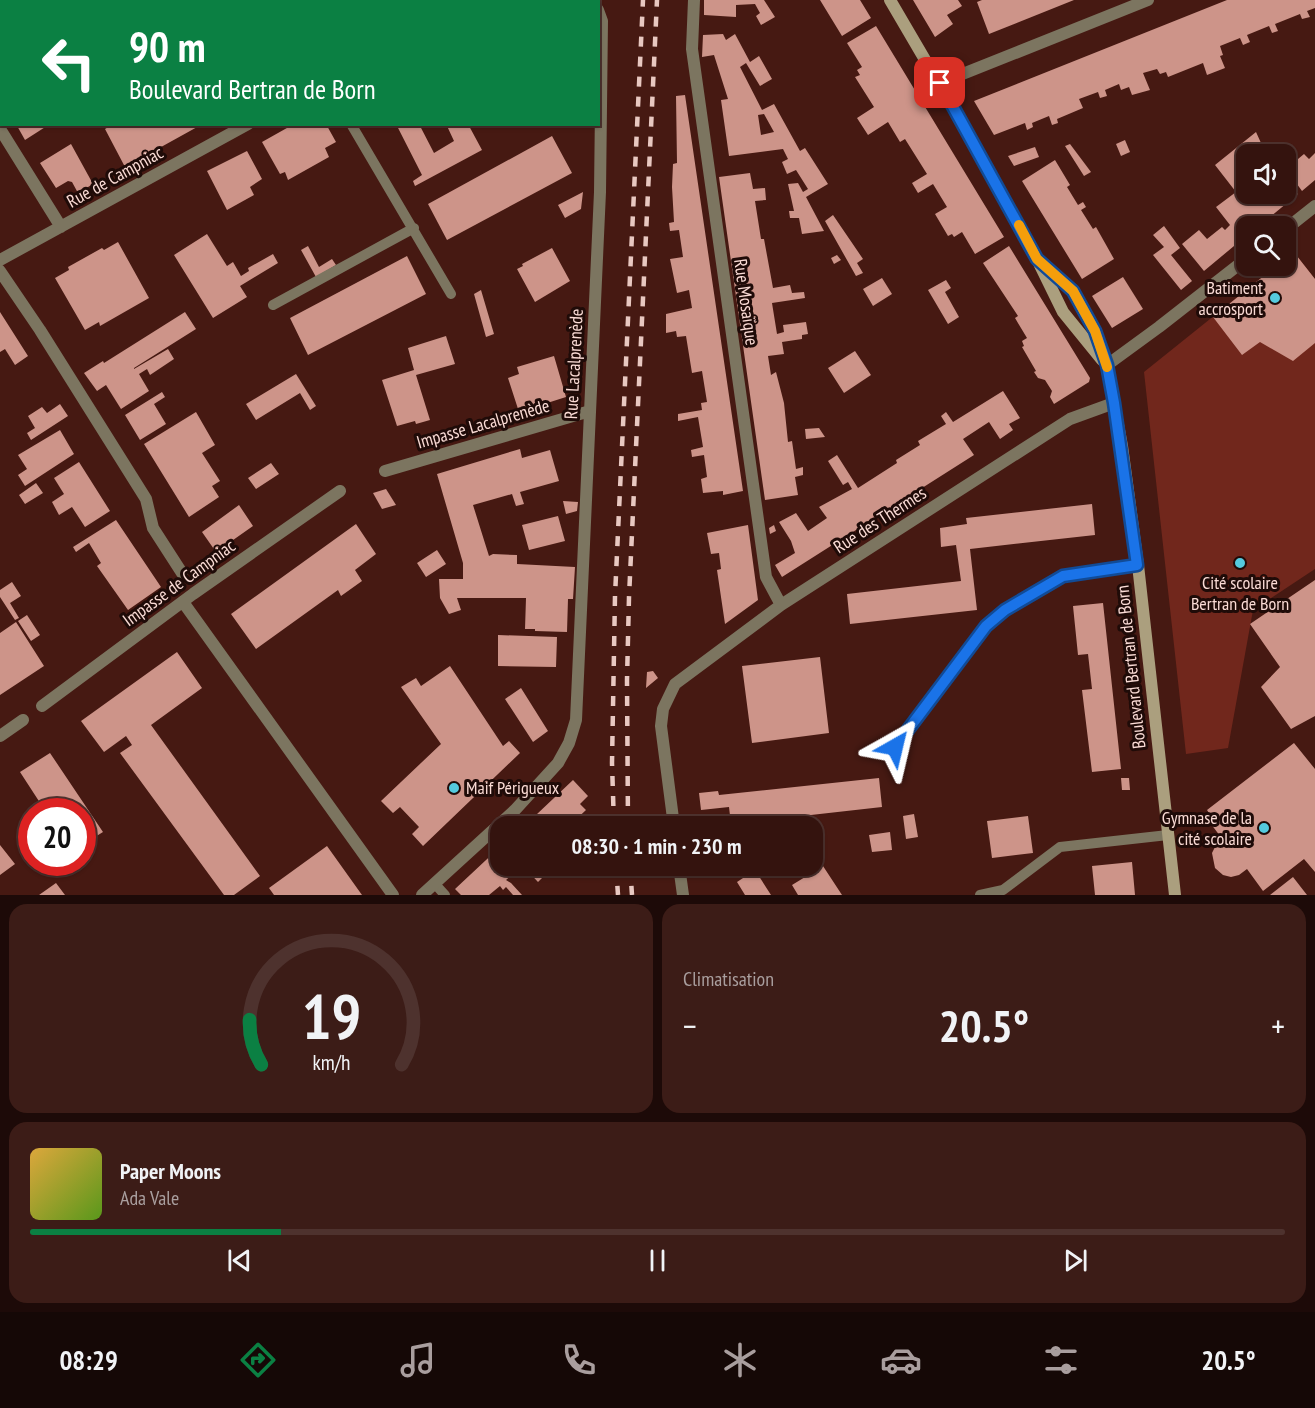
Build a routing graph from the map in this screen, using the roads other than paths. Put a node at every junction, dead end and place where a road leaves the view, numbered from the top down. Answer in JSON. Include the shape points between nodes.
{"nodes":[{"id":1,"x":694,"y":0,"type":"edge"},
{"id":2,"x":890,"y":0,"type":"edge"},
{"id":3,"x":1148,"y":0,"type":"edge"},
{"id":4,"x":600,"y":16,"type":"edge"},
{"id":5,"x":940,"y":83,"type":"junction"},
{"id":6,"x":244,"y":126,"type":"edge"},
{"id":7,"x":352,"y":126,"type":"edge"},
{"id":8,"x":0,"y":129,"type":"edge"},
{"id":9,"x":1315,"y":206,"type":"edge"},
{"id":10,"x":1296,"y":221,"type":"edge"},
{"id":11,"x":61,"y":228,"type":"junction"},
{"id":12,"x":414,"y":228,"type":"junction"},
{"id":13,"x":1037,"y":259,"type":"junction"},
{"id":14,"x":0,"y":260,"type":"edge"},
{"id":15,"x":1236,"y":267,"type":"edge"},
{"id":16,"x":0,"y":271,"type":"edge"},
{"id":17,"x":451,"y":294,"type":"dead end"},
{"id":18,"x":273,"y":305,"type":"dead end"},
{"id":19,"x":1107,"y":365,"type":"junction"},
{"id":20,"x":1114,"y":403,"type":"junction"},
{"id":21,"x":590,"y":411,"type":"junction"},
{"id":22,"x":385,"y":471,"type":"dead end"},
{"id":23,"x":340,"y":491,"type":"dead end"},
{"id":24,"x":1137,"y":565,"type":"junction"},
{"id":25,"x":182,"y":573,"type":"dead end"},
{"id":26,"x":183,"y":602,"type":"junction"},
{"id":27,"x":781,"y":605,"type":"junction"},
{"id":28,"x":42,"y":706,"type":"dead end"},
{"id":29,"x":22,"y":720,"type":"dead end"},
{"id":30,"x":0,"y":736,"type":"edge"},
{"id":31,"x":895,"y":747,"type":"dead end"},
{"id":32,"x":673,"y":816,"type":"edge"},
{"id":33,"x":1168,"y":835,"type":"junction"},
{"id":34,"x":680,"y":876,"type":"edge"},
{"id":35,"x":435,"y":884,"type":"junction"},
{"id":36,"x":393,"y":895,"type":"edge"},
{"id":37,"x":422,"y":895,"type":"edge"},
{"id":38,"x":445,"y":895,"type":"edge"},
{"id":39,"x":683,"y":895,"type":"edge"},
{"id":40,"x":980,"y":895,"type":"edge"},
{"id":41,"x":1175,"y":895,"type":"edge"}],
"edges":[{"from":1,"to":27,"type":"street","name":"Rue Mosaïque","via":[[692,49],[766,577]]},
{"from":2,"to":5,"type":"main road","name":"Boulevard Bertran de Born"},
{"from":3,"to":5,"type":"street"},
{"from":4,"to":21,"type":"street","name":"Rue Lacalprenède","via":[[600,192]]},
{"from":5,"to":13,"type":"main road","name":"Boulevard Bertran de Born"},
{"from":6,"to":11,"type":"street","name":"Rue de Campniac"},
{"from":7,"to":12,"type":"lane"},
{"from":8,"to":11,"type":"street"},
{"from":9,"to":10,"type":"street"},
{"from":11,"to":14,"type":"street","name":"Rue de Campniac"},
{"from":12,"to":17,"type":"lane"},
{"from":12,"to":18,"type":"lane"},
{"from":13,"to":19,"type":"main road","name":"Boulevard Bertran de Born","via":[[1063,312]]},
{"from":13,"to":19,"type":"main road","name":"Boulevard Bertran de Born","via":[[1073,291],[1095,331]]},
{"from":15,"to":19,"type":"street"},
{"from":16,"to":25,"type":"street","name":"Impasse de Campniac","via":[[146,499],[153,528]]},
{"from":19,"to":20,"type":"main road","name":"Boulevard Bertran de Born"},
{"from":20,"to":24,"type":"main road","name":"Boulevard Bertran de Born"},
{"from":20,"to":27,"type":"street","name":"Rue des Thermes","via":[[1070,419]]},
{"from":21,"to":22,"type":"street","name":"Impasse Lacalprenède"},
{"from":21,"to":35,"type":"street","name":"Rue Lacalprenède","via":[[576,720],[569,743],[558,763],[515,810]]},
{"from":23,"to":26,"type":"street","name":"Impasse de Campniac"},
{"from":24,"to":31,"type":"lane","via":[[1063,576],[1005,610],[986,626]]},
{"from":24,"to":33,"type":"main road","name":"Boulevard Bertran de Born"},
{"from":26,"to":28,"type":"street","name":"Impasse de Campniac"},
{"from":26,"to":36,"type":"street"},
{"from":27,"to":32,"type":"street","name":"Rue des Thermes","via":[[675,684],[663,709],[661,726]]},
{"from":29,"to":30,"type":"street"},
{"from":33,"to":40,"type":"lane","via":[[1060,847],[1003,890]]},
{"from":33,"to":41,"type":"main road","name":"Boulevard Bertran de Born"},
{"from":34,"to":39,"type":"street"},
{"from":35,"to":37,"type":"street","name":"Rue Lacalprenède"},
{"from":35,"to":38,"type":"lane"}]}
